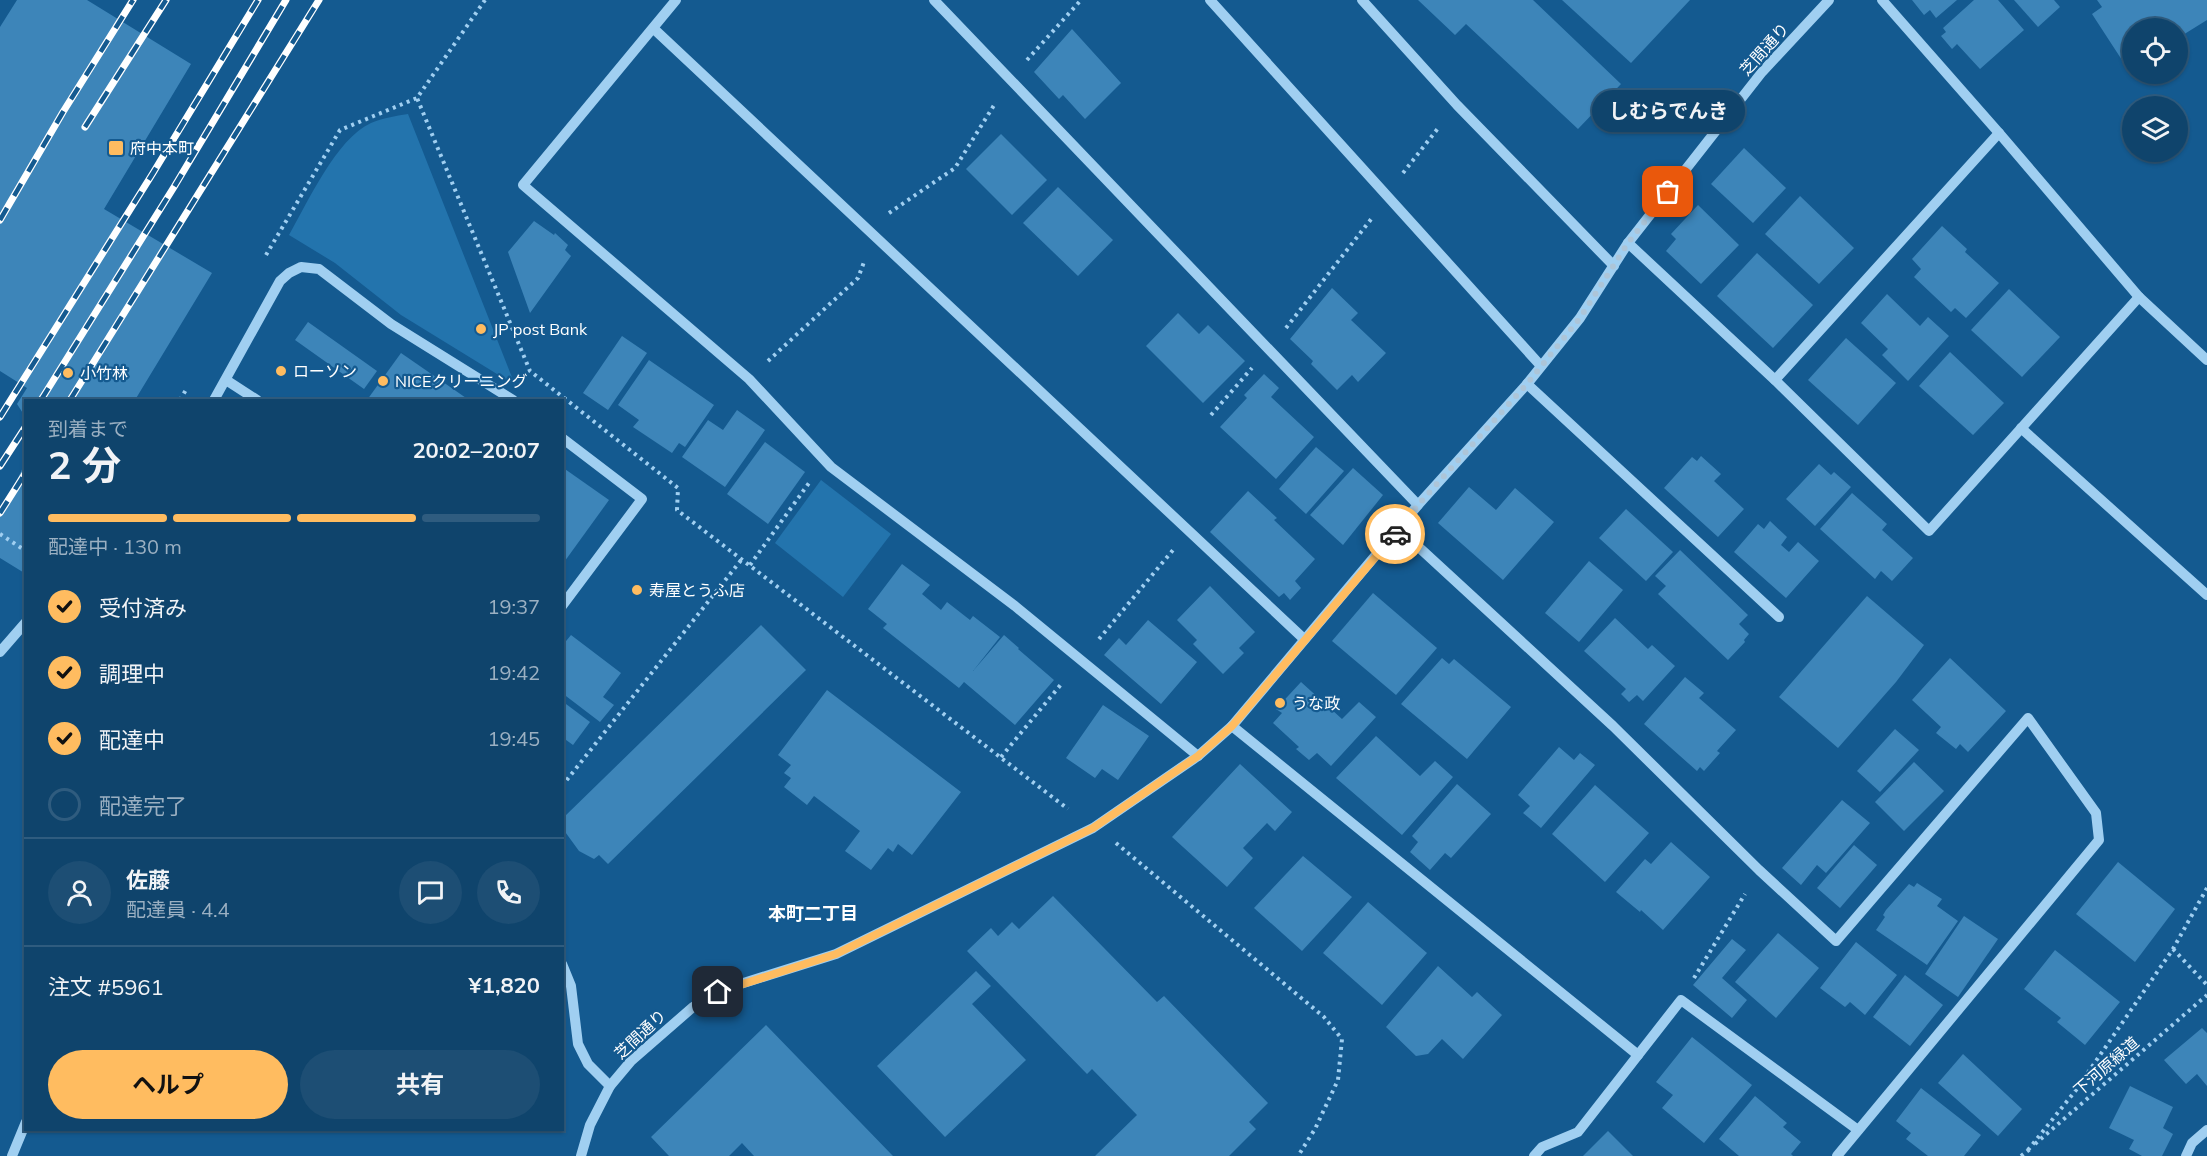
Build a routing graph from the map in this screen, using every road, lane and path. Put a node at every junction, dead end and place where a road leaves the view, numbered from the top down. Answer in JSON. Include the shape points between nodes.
{"nodes":[{"id":1,"x":485,"y":0,"type":"edge"},
{"id":2,"x":676,"y":0,"type":"edge"},
{"id":3,"x":934,"y":0,"type":"edge"},
{"id":4,"x":1081,"y":0,"type":"edge"},
{"id":5,"x":1210,"y":0,"type":"edge"},
{"id":6,"x":1362,"y":0,"type":"edge"},
{"id":7,"x":1829,"y":0,"type":"edge"},
{"id":8,"x":1881,"y":0,"type":"edge"},
{"id":9,"x":654,"y":29,"type":"junction"},
{"id":10,"x":1009,"y":81,"type":"junction"},
{"id":11,"x":417,"y":98,"type":"junction"},
{"id":12,"x":1457,"y":105,"type":"junction"},
{"id":13,"x":1999,"y":133,"type":"junction"},
{"id":14,"x":1385,"y":196,"type":"junction"},
{"id":15,"x":874,"y":236,"type":"junction"},
{"id":16,"x":1628,"y":243,"type":"junction"},
{"id":17,"x":263,"y":260,"type":"dead end"},
{"id":18,"x":1614,"y":266,"type":"junction"},
{"id":19,"x":2139,"y":297,"type":"junction"},
{"id":20,"x":1269,"y":350,"type":"junction"},
{"id":21,"x":2207,"y":360,"type":"edge"},
{"id":22,"x":1541,"y":366,"type":"junction"},
{"id":23,"x":749,"y":379,"type":"junction"},
{"id":24,"x":192,"y":380,"type":"dead end"},
{"id":25,"x":226,"y":380,"type":"junction"},
{"id":26,"x":1775,"y":380,"type":"junction"},
{"id":27,"x":1527,"y":384,"type":"junction"},
{"id":28,"x":181,"y":399,"type":"edge"},
{"id":29,"x":215,"y":399,"type":"edge"},
{"id":30,"x":254,"y":399,"type":"edge"},
{"id":31,"x":511,"y":399,"type":"edge"},
{"id":32,"x":1211,"y":415,"type":"dead end"},
{"id":33,"x":2021,"y":428,"type":"junction"},
{"id":34,"x":564,"y":440,"type":"edge"},
{"id":35,"x":825,"y":461,"type":"junction"},
{"id":36,"x":1418,"y":505,"type":"junction"},
{"id":37,"x":1400,"y":529,"type":"junction"},
{"id":38,"x":0,"y":534,"type":"edge"},
{"id":39,"x":24,"y":550,"type":"edge"},
{"id":40,"x":742,"y":559,"type":"junction"},
{"id":41,"x":750,"y":565,"type":"junction"},
{"id":42,"x":2207,"y":596,"type":"edge"},
{"id":43,"x":564,"y":603,"type":"edge"},
{"id":44,"x":1779,"y":617,"type":"dead end"},
{"id":45,"x":24,"y":624,"type":"edge"},
{"id":46,"x":1304,"y":639,"type":"junction"},
{"id":47,"x":0,"y":652,"type":"edge"},
{"id":48,"x":1232,"y":726,"type":"junction"},
{"id":49,"x":1198,"y":756,"type":"junction"},
{"id":50,"x":564,"y":783,"type":"edge"},
{"id":51,"x":1093,"y":828,"type":"junction"},
{"id":52,"x":1759,"y":870,"type":"junction"},
{"id":53,"x":2207,"y":888,"type":"edge"},
{"id":54,"x":2174,"y":949,"type":"junction"},
{"id":55,"x":564,"y":969,"type":"edge"},
{"id":56,"x":2207,"y":985,"type":"edge"},
{"id":57,"x":2207,"y":995,"type":"edge"},
{"id":58,"x":1681,"y":1000,"type":"junction"},
{"id":59,"x":1638,"y":1055,"type":"junction"},
{"id":60,"x":610,"y":1086,"type":"junction"},
{"id":61,"x":24,"y":1127,"type":"edge"},
{"id":62,"x":1858,"y":1130,"type":"junction"},
{"id":63,"x":2207,"y":1130,"type":"edge"},
{"id":64,"x":2028,"y":1150,"type":"junction"},
{"id":65,"x":12,"y":1156,"type":"edge"},
{"id":66,"x":581,"y":1156,"type":"edge"},
{"id":67,"x":1298,"y":1156,"type":"edge"},
{"id":68,"x":1534,"y":1156,"type":"edge"},
{"id":69,"x":1837,"y":1156,"type":"edge"},
{"id":70,"x":2021,"y":1156,"type":"edge"},
{"id":71,"x":2186,"y":1156,"type":"edge"}],
"edges":[{"from":1,"to":11,"type":"path"},
{"from":2,"to":9,"type":"street"},
{"from":3,"to":10,"type":"street"},
{"from":4,"to":10,"type":"path"},
{"from":5,"to":14,"type":"street"},
{"from":6,"to":12,"type":"street"},
{"from":7,"to":16,"type":"street","name":"芝間通り","via":[[1762,72]]},
{"from":8,"to":13,"type":"street"},
{"from":9,"to":15,"type":"street"},
{"from":9,"to":23,"type":"street","via":[[523,185]]},
{"from":10,"to":15,"type":"path","via":[[955,168],[886,214]]},
{"from":10,"to":20,"type":"street"},
{"from":11,"to":17,"type":"path","via":[[340,130]]},
{"from":11,"to":40,"type":"path","via":[[530,371],[678,488],[677,510]]},
{"from":12,"to":14,"type":"path"},
{"from":12,"to":18,"type":"street"},
{"from":13,"to":19,"type":"street"},
{"from":13,"to":26,"type":"street"},
{"from":14,"to":20,"type":"path"},
{"from":14,"to":22,"type":"street"},
{"from":15,"to":23,"type":"path","via":[[858,278]]},
{"from":15,"to":46,"type":"street"},
{"from":16,"to":18,"type":"street","name":"芝間通り"},
{"from":16,"to":26,"type":"street"},
{"from":18,"to":22,"type":"street","name":"芝間通り","via":[[1580,318]]},
{"from":19,"to":21,"type":"street"},
{"from":19,"to":33,"type":"street"},
{"from":20,"to":32,"type":"path"},
{"from":20,"to":36,"type":"street"},
{"from":22,"to":27,"type":"street","name":"芝間通り"},
{"from":23,"to":35,"type":"street"},
{"from":24,"to":28,"type":"path"},
{"from":25,"to":29,"type":"street"},
{"from":25,"to":30,"type":"street"},
{"from":25,"to":31,"type":"street","via":[[280,281],[301,267],[319,269],[391,324]]},
{"from":26,"to":33,"type":"street","via":[[1929,531]]},
{"from":27,"to":36,"type":"street","name":"芝間通り"},
{"from":27,"to":44,"type":"street"},
{"from":33,"to":42,"type":"street"},
{"from":34,"to":43,"type":"street","via":[[642,499]]},
{"from":35,"to":41,"type":"path"},
{"from":35,"to":49,"type":"street","via":[[1015,606]]},
{"from":36,"to":37,"type":"street","name":"芝間通り"},
{"from":37,"to":46,"type":"street","name":"芝間通り"},
{"from":37,"to":52,"type":"street","via":[[1613,726]]},
{"from":38,"to":39,"type":"path"},
{"from":40,"to":41,"type":"path"},
{"from":40,"to":50,"type":"path"},
{"from":41,"to":51,"type":"path"},
{"from":45,"to":47,"type":"street"},
{"from":46,"to":48,"type":"street","name":"芝間通り"},
{"from":48,"to":49,"type":"street","name":"芝間通り"},
{"from":48,"to":59,"type":"street"},
{"from":49,"to":51,"type":"street","name":"芝間通り"},
{"from":51,"to":60,"type":"street","name":"芝間通り","via":[[836,954],[718,992],[657,1036]]},
{"from":51,"to":67,"type":"path","via":[[1126,849],[1324,1017],[1342,1039],[1338,1080]]},
{"from":52,"to":58,"type":"path"},
{"from":52,"to":62,"type":"street","via":[[1836,941],[2028,718],[2096,813],[2099,840]]},
{"from":53,"to":54,"type":"path"},
{"from":54,"to":56,"type":"path"},
{"from":54,"to":64,"type":"path","via":[[2076,1090]]},
{"from":55,"to":60,"type":"street","via":[[571,986],[578,1044],[588,1064]]},
{"from":57,"to":64,"type":"path","name":"下河原緑道"},
{"from":58,"to":59,"type":"street"},
{"from":58,"to":62,"type":"street"},
{"from":59,"to":68,"type":"street","via":[[1578,1132],[1542,1147]]},
{"from":60,"to":66,"type":"street","name":"芝間通り","via":[[590,1125]]},
{"from":61,"to":65,"type":"street"},
{"from":62,"to":69,"type":"street"},
{"from":63,"to":71,"type":"street","via":[[2192,1143]]},
{"from":64,"to":70,"type":"path","name":"下河原緑道"}]}
